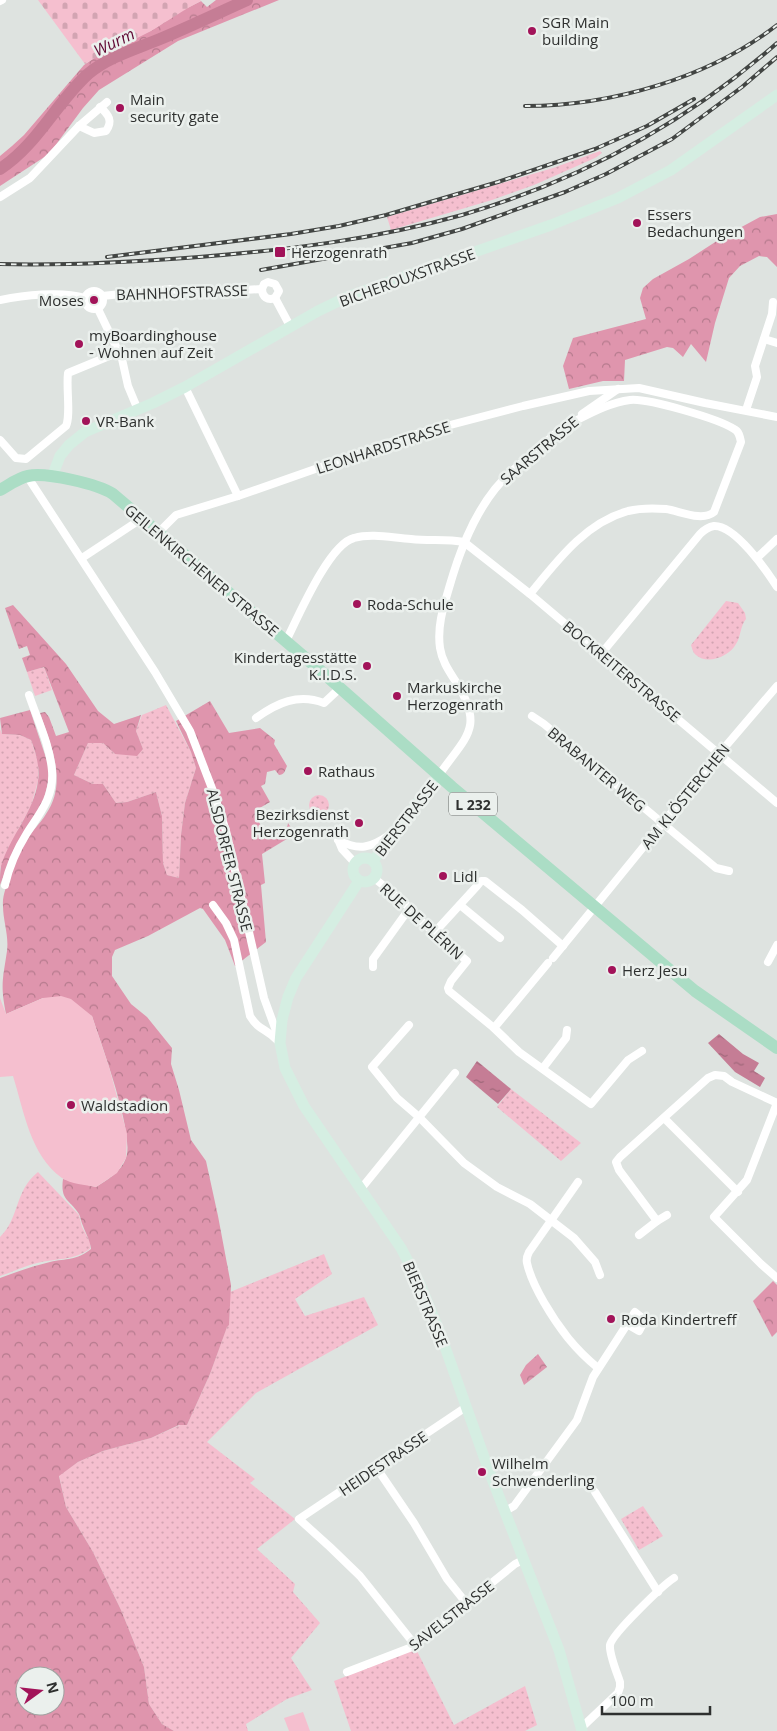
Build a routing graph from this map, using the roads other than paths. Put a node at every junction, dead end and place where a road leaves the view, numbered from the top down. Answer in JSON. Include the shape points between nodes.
{"nodes":[{"id":1,"x":777,"y":95,"type":"edge"},
{"id":2,"x":79,"y":126,"type":"junction"},
{"id":3,"x":0,"y":197,"type":"edge"},
{"id":4,"x":262,"y":289,"type":"junction"},
{"id":5,"x":102,"y":296,"type":"junction"},
{"id":6,"x":85,"y":298,"type":"junction"},
{"id":7,"x":275,"y":298,"type":"junction"},
{"id":8,"x":0,"y":300,"type":"edge"},
{"id":9,"x":772,"y":302,"type":"dead end"},
{"id":10,"x":98,"y":308,"type":"junction"},
{"id":11,"x":290,"y":326,"type":"junction"},
{"id":12,"x":764,"y":339,"type":"junction"},
{"id":13,"x":777,"y":343,"type":"edge"},
{"id":14,"x":119,"y":352,"type":"junction"},
{"id":15,"x":185,"y":387,"type":"junction"},
{"id":16,"x":619,"y":388,"type":"junction"},
{"id":17,"x":138,"y":410,"type":"junction"},
{"id":18,"x":743,"y":410,"type":"junction"},
{"id":19,"x":777,"y":417,"type":"edge"},
{"id":20,"x":565,"y":426,"type":"junction"},
{"id":21,"x":0,"y":440,"type":"edge"},
{"id":22,"x":27,"y":476,"type":"junction"},
{"id":23,"x":52,"y":477,"type":"junction"},
{"id":24,"x":0,"y":490,"type":"edge"},
{"id":25,"x":238,"y":496,"type":"junction"},
{"id":26,"x":141,"y":518,"type":"junction"},
{"id":27,"x":158,"y":533,"type":"junction"},
{"id":28,"x":777,"y":539,"type":"edge"},
{"id":29,"x":464,"y":542,"type":"junction"},
{"id":30,"x":82,"y":558,"type":"junction"},
{"id":31,"x":757,"y":558,"type":"junction"},
{"id":32,"x":777,"y":587,"type":"edge"},
{"id":33,"x":530,"y":594,"type":"junction"},
{"id":34,"x":286,"y":641,"type":"junction"},
{"id":35,"x":601,"y":654,"type":"junction"},
{"id":36,"x":777,"y":686,"type":"edge"},
{"id":37,"x":340,"y":688,"type":"junction"},
{"id":38,"x":29,"y":694,"type":"dead end"},
{"id":39,"x":532,"y":716,"type":"dead end"},
{"id":40,"x":256,"y":718,"type":"dead end"},
{"id":41,"x":719,"y":754,"type":"junction"},
{"id":42,"x":439,"y":775,"type":"junction"},
{"id":43,"x":777,"y":803,"type":"edge"},
{"id":44,"x":662,"y":824,"type":"junction"},
{"id":45,"x":399,"y":828,"type":"junction"},
{"id":46,"x":373,"y":861,"type":"junction"},
{"id":47,"x":355,"y":863,"type":"junction"},
{"id":48,"x":729,"y":871,"type":"dead end"},
{"id":49,"x":374,"y":878,"type":"junction"},
{"id":50,"x":359,"y":881,"type":"junction"},
{"id":51,"x":4,"y":886,"type":"dead end"},
{"id":52,"x":214,"y":905,"type":"dead end"},
{"id":53,"x":460,"y":905,"type":"junction"},
{"id":54,"x":595,"y":907,"type":"junction"},
{"id":55,"x":409,"y":909,"type":"junction"},
{"id":56,"x":434,"y":933,"type":"junction"},
{"id":57,"x":500,"y":938,"type":"dead end"},
{"id":58,"x":777,"y":945,"type":"edge"},
{"id":59,"x":563,"y":946,"type":"junction"},
{"id":60,"x":768,"y":962,"type":"dead end"},
{"id":61,"x":373,"y":967,"type":"dead end"},
{"id":62,"x":409,"y":1025,"type":"dead end"},
{"id":63,"x":494,"y":1028,"type":"junction"},
{"id":64,"x":567,"y":1030,"type":"dead end"},
{"id":65,"x":280,"y":1043,"type":"junction"},
{"id":66,"x":777,"y":1048,"type":"edge"},
{"id":67,"x":642,"y":1052,"type":"dead end"},
{"id":68,"x":543,"y":1068,"type":"junction"},
{"id":69,"x":455,"y":1073,"type":"dead end"},
{"id":70,"x":777,"y":1103,"type":"edge"},
{"id":71,"x":419,"y":1117,"type":"junction"},
{"id":72,"x":664,"y":1118,"type":"junction"},
{"id":73,"x":578,"y":1182,"type":"dead end"},
{"id":74,"x":360,"y":1190,"type":"junction"},
{"id":75,"x":738,"y":1192,"type":"junction"},
{"id":76,"x":666,"y":1215,"type":"dead end"},
{"id":77,"x":551,"y":1219,"type":"junction"},
{"id":78,"x":657,"y":1221,"type":"junction"},
{"id":79,"x":639,"y":1235,"type":"dead end"},
{"id":80,"x":600,"y":1274,"type":"dead end"},
{"id":81,"x":777,"y":1278,"type":"edge"},
{"id":82,"x":627,"y":1324,"type":"dead end"},
{"id":83,"x":598,"y":1368,"type":"junction"},
{"id":84,"x":466,"y":1407,"type":"junction"},
{"id":85,"x":376,"y":1467,"type":"junction"},
{"id":86,"x":594,"y":1492,"type":"dead end"},
{"id":87,"x":505,"y":1511,"type":"junction"},
{"id":88,"x":523,"y":1560,"type":"junction"},
{"id":89,"x":674,"y":1578,"type":"dead end"},
{"id":90,"x":658,"y":1592,"type":"junction"},
{"id":91,"x":467,"y":1604,"type":"junction"},
{"id":92,"x":415,"y":1645,"type":"junction"},
{"id":93,"x":347,"y":1672,"type":"dead end"},
{"id":94,"x":582,"y":1729,"type":"edge"}],
"edges":[{"from":1,"to":11,"type":"main road","name":"BICHEROUXSTRASSE","via":[[671,170],[618,198],[347,297]]},
{"from":2,"to":2,"type":"street","via":[[104,105],[110,120],[106,131],[94,133]]},
{"from":2,"to":3,"type":"street","via":[[30,178]]},
{"from":4,"to":5,"type":"street","name":"BAHNHOFSTRASSE","via":[[196,293],[171,290]]},
{"from":4,"to":7,"type":"street","name":"BAHNHOFSTRASSE","via":[[266,298]]},
{"from":4,"to":7,"type":"street","name":"BAHNHOFSTRASSE","via":[[266,283],[274,283],[279,291]]},
{"from":5,"to":6,"type":"street","via":[[93,291]]},
{"from":5,"to":10,"type":"street","via":[[102,305]]},
{"from":6,"to":8,"type":"street","via":[[38,295]]},
{"from":6,"to":10,"type":"street","via":[[87,306]]},
{"from":7,"to":11,"type":"street","name":"BAHNHOFSTRASSE"},
{"from":9,"to":12,"type":"street","via":[[772,314]]},
{"from":10,"to":14,"type":"street","name":"BAHNHOFSTRASSE"},
{"from":11,"to":15,"type":"main road","name":"BICHEROUXSTRASSE"},
{"from":12,"to":13,"type":"street"},
{"from":12,"to":18,"type":"street","via":[[755,366],[757,377]]},
{"from":14,"to":17,"type":"street","name":"BAHNHOFSTRASSE"},
{"from":14,"to":21,"type":"street","via":[[68,373],[69,421],[26,459],[16,458]]},
{"from":15,"to":17,"type":"main road","name":"BICHEROUXSTRASSE"},
{"from":15,"to":25,"type":"street"},
{"from":16,"to":18,"type":"street","via":[[640,388]]},
{"from":16,"to":20,"type":"street","name":"SAARSTRASSE"},
{"from":16,"to":25,"type":"street","name":"LEONHARDSTRASSE","via":[[578,393],[419,433]]},
{"from":17,"to":23,"type":"main road","name":"BICHEROUXSTRASSE","via":[[78,437],[60,456]]},
{"from":18,"to":19,"type":"street"},
{"from":20,"to":29,"type":"street","name":"SAARSTRASSE","via":[[494,490]]},
{"from":20,"to":33,"type":"street","via":[[613,405],[644,400],[734,428],[741,442],[714,512],[708,516],[649,508],[615,516],[573,544]]},
{"from":22,"to":23,"type":"main road","number":"L 232","via":[[40,474]]},
{"from":22,"to":24,"type":"main road","number":"L 232"},
{"from":22,"to":30,"type":"street","name":"ALSDORFER STRASSE"},
{"from":23,"to":26,"type":"main road","name":"GEILENKIRCHENER STRASSE","number":"L 232","via":[[107,490]]},
{"from":25,"to":27,"type":"street","name":"LEONHARDSTRASSE","via":[[176,516]]},
{"from":26,"to":27,"type":"main road","name":"GEILENKIRCHENER STRASSE","number":"L 232"},
{"from":26,"to":30,"type":"street"},
{"from":27,"to":34,"type":"main road","name":"GEILENKIRCHENER STRASSE","number":"L 232"},
{"from":28,"to":31,"type":"street"},
{"from":29,"to":33,"type":"street","name":"BOCKREITERSTRASSE"},
{"from":29,"to":34,"type":"street","via":[[368,536],[352,538],[341,544],[327,562]]},
{"from":29,"to":42,"type":"street","name":"SAARSTRASSE","via":[[442,614],[439,640],[446,666],[469,706],[471,726]]},
{"from":30,"to":65,"type":"street","name":"ALSDORFER STRASSE","via":[[176,706],[197,747],[226,831],[264,998]]},
{"from":31,"to":32,"type":"street"},
{"from":31,"to":35,"type":"street","via":[[731,533],[718,526],[710,527],[700,534]]},
{"from":33,"to":35,"type":"street","name":"BOCKREITERSTRASSE"},
{"from":34,"to":37,"type":"main road","name":"GEILENKIRCHENER STRASSE","number":"L 232"},
{"from":35,"to":41,"type":"street","name":"BOCKREITERSTRASSE"},
{"from":36,"to":41,"type":"street","name":"AM KLÖSTERCHEN"},
{"from":37,"to":40,"type":"street","via":[[324,703],[313,699],[290,699]]},
{"from":37,"to":42,"type":"main road","name":"GEILENKIRCHENER STRASSE","number":"L 232"},
{"from":38,"to":51,"type":"street","via":[[50,758],[51,793],[18,849]]},
{"from":39,"to":44,"type":"street","name":"BRABANTER WEG"},
{"from":41,"to":43,"type":"street","name":"BOCKREITERSTRASSE"},
{"from":41,"to":44,"type":"street","name":"AM KLÖSTERCHEN"},
{"from":42,"to":45,"type":"main road","name":"BIERSTRASSE"},
{"from":42,"to":54,"type":"main road","name":"GEILENKIRCHENER STRASSE","number":"L 232"},
{"from":44,"to":48,"type":"street","name":"BRABANTER WEG","via":[[716,868]]},
{"from":44,"to":54,"type":"street","name":"AM KLÖSTERCHEN"},
{"from":45,"to":46,"type":"main road","name":"BIERSTRASSE"},
{"from":45,"to":47,"type":"street","via":[[366,846],[352,846],[337,836],[342,849]]},
{"from":46,"to":47,"type":"main road","via":[[362,858]]},
{"from":46,"to":49,"type":"main road","via":[[377,868]]},
{"from":47,"to":50,"type":"main road","via":[[353,871]]},
{"from":49,"to":50,"type":"main road","via":[[367,882]]},
{"from":49,"to":55,"type":"street","name":"RUE DE PLÉRIN"},
{"from":50,"to":65,"type":"main road","name":"BIERSTRASSE","via":[[296,978],[282,1020]]},
{"from":52,"to":65,"type":"street","via":[[234,940],[250,1016],[256,1027],[269,1032]]},
{"from":53,"to":56,"type":"street"},
{"from":53,"to":57,"type":"street"},
{"from":53,"to":59,"type":"street","via":[[481,881],[488,882]]},
{"from":54,"to":59,"type":"street","name":"AM KLÖSTERCHEN"},
{"from":54,"to":66,"type":"main road","name":"GEILENKIRCHENER STRASSE","number":"L 232","via":[[701,996]]},
{"from":55,"to":56,"type":"street","name":"RUE DE PLÉRIN"},
{"from":55,"to":61,"type":"street","via":[[372,959]]},
{"from":56,"to":63,"type":"street","name":"RUE DE PLÉRIN","via":[[467,961],[451,980],[449,991]]},
{"from":58,"to":60,"type":"street"},
{"from":59,"to":63,"type":"street","name":"AM KLÖSTERCHEN"},
{"from":62,"to":71,"type":"street","via":[[372,1067],[397,1098]]},
{"from":63,"to":68,"type":"street","via":[[519,1052]]},
{"from":64,"to":68,"type":"street","via":[[566,1038]]},
{"from":65,"to":74,"type":"main road","name":"BIERSTRASSE","via":[[285,1068],[298,1095]]},
{"from":67,"to":68,"type":"street","via":[[628,1060],[591,1104]]},
{"from":69,"to":71,"type":"street"},
{"from":70,"to":72,"type":"street","via":[[724,1076],[714,1075]]},
{"from":70,"to":75,"type":"street","via":[[751,1172]]},
{"from":71,"to":74,"type":"street"},
{"from":71,"to":77,"type":"street","via":[[477,1174]]},
{"from":72,"to":75,"type":"street"},
{"from":72,"to":78,"type":"street","via":[[616,1162]]},
{"from":73,"to":77,"type":"street"},
{"from":74,"to":84,"type":"main road","name":"BIERSTRASSE","via":[[401,1248],[420,1284]]},
{"from":75,"to":81,"type":"street","via":[[714,1217]]},
{"from":76,"to":78,"type":"street"},
{"from":77,"to":80,"type":"street","via":[[585,1249]]},
{"from":77,"to":83,"type":"street","via":[[526,1262],[568,1339]]},
{"from":78,"to":79,"type":"street"},
{"from":82,"to":83,"type":"street"},
{"from":83,"to":87,"type":"street","via":[[577,1420],[514,1506]]},
{"from":84,"to":85,"type":"street","name":"HEIDESTRASSE"},
{"from":84,"to":87,"type":"main road","name":"BIERSTRASSE"},
{"from":85,"to":91,"type":"street","via":[[447,1579]]},
{"from":85,"to":92,"type":"street","name":"HEIDESTRASSE","via":[[299,1519],[360,1576]]},
{"from":86,"to":90,"type":"street"},
{"from":87,"to":88,"type":"main road","name":"BIERSTRASSE"},
{"from":88,"to":91,"type":"street","name":"SAVELSTRASSE"},
{"from":88,"to":94,"type":"main road","name":"BIERSTRASSE","via":[[559,1650]]},
{"from":89,"to":90,"type":"street"},
{"from":90,"to":94,"type":"street","via":[[613,1638],[610,1650],[620,1687]]},
{"from":91,"to":92,"type":"street","name":"SAVELSTRASSE"},
{"from":92,"to":93,"type":"street","name":"SAVELSTRASSE"}]}
